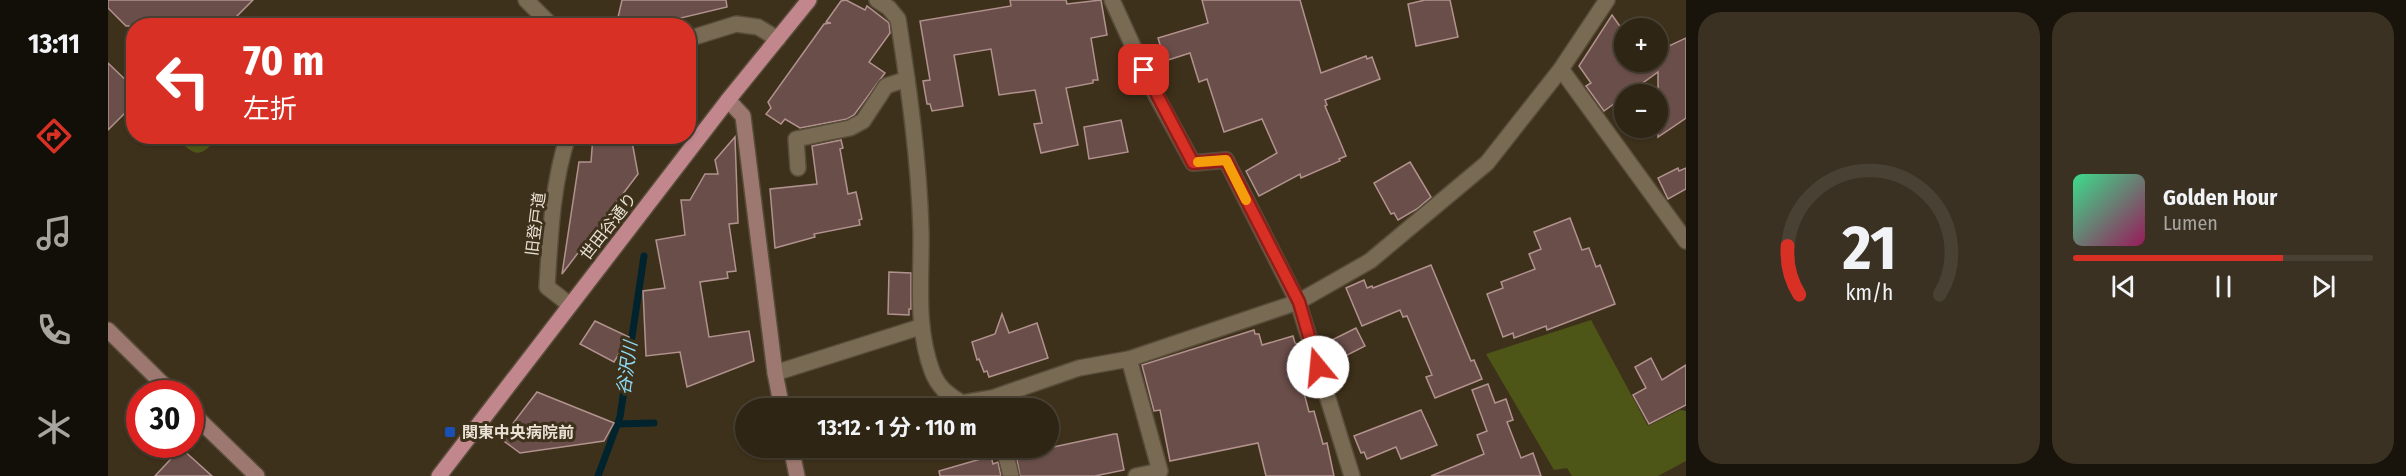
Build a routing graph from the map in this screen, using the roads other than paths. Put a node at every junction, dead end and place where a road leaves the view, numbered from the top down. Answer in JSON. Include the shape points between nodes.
{"nodes":[{"id":1,"x":526,"y":0,"type":"edge"},
{"id":2,"x":809,"y":0,"type":"edge"},
{"id":3,"x":877,"y":0,"type":"edge"},
{"id":4,"x":1112,"y":0,"type":"edge"},
{"id":5,"x":1607,"y":0,"type":"edge"},
{"id":6,"x":544,"y":18,"type":"edge"},
{"id":7,"x":696,"y":36,"type":"edge"},
{"id":8,"x":778,"y":39,"type":"junction"},
{"id":9,"x":1561,"y":69,"type":"junction"},
{"id":10,"x":907,"y":79,"type":"junction"},
{"id":11,"x":728,"y":100,"type":"junction"},
{"id":12,"x":696,"y":142,"type":"edge"},
{"id":13,"x":566,"y":144,"type":"edge"},
{"id":14,"x":694,"y":144,"type":"edge"},
{"id":15,"x":798,"y":168,"type":"dead end"},
{"id":16,"x":1686,"y":241,"type":"edge"},
{"id":17,"x":1299,"y":302,"type":"junction"},
{"id":18,"x":570,"y":305,"type":"junction"},
{"id":19,"x":920,"y":327,"type":"junction"},
{"id":20,"x":108,"y":330,"type":"edge"},
{"id":21,"x":1129,"y":359,"type":"junction"},
{"id":22,"x":775,"y":373,"type":"junction"},
{"id":23,"x":159,"y":380,"type":"edge"},
{"id":24,"x":780,"y":398,"type":"edge"},
{"id":25,"x":955,"y":398,"type":"edge"},
{"id":26,"x":1005,"y":398,"type":"edge"},
{"id":27,"x":204,"y":425,"type":"edge"},
{"id":28,"x":793,"y":458,"type":"edge"},
{"id":29,"x":1007,"y":458,"type":"edge"},
{"id":30,"x":257,"y":476,"type":"edge"},
{"id":31,"x":439,"y":476,"type":"edge"},
{"id":32,"x":797,"y":476,"type":"edge"},
{"id":33,"x":1011,"y":476,"type":"edge"},
{"id":34,"x":1136,"y":476,"type":"edge"},
{"id":35,"x":1352,"y":476,"type":"edge"}],
"edges":[{"from":1,"to":6,"type":"street"},
{"from":2,"to":8,"type":"main road","name":"世田谷通り"},
{"from":3,"to":10,"type":"street","via":[[898,19]]},
{"from":4,"to":17,"type":"street","via":[[1152,88],[1193,163],[1226,160]]},
{"from":5,"to":9,"type":"street"},
{"from":7,"to":8,"type":"street","via":[[736,24],[758,27]]},
{"from":8,"to":11,"type":"main road","name":"世田谷通り"},
{"from":9,"to":16,"type":"street"},
{"from":9,"to":17,"type":"street","via":[[1487,164],[1370,261]]},
{"from":10,"to":15,"type":"street","via":[[886,86],[863,121],[850,128],[796,139]]},
{"from":10,"to":19,"type":"street","via":[[921,231]]},
{"from":11,"to":12,"type":"main road","name":"世田谷通り"},
{"from":11,"to":22,"type":"street","via":[[744,116]]},
{"from":13,"to":18,"type":"street","name":"旧登戸道","via":[[550,240],[547,288]]},
{"from":14,"to":18,"type":"main road","name":"世田谷通り"},
{"from":17,"to":21,"type":"street"},
{"from":17,"to":35,"type":"street"},
{"from":18,"to":31,"type":"main road","name":"世田谷通り"},
{"from":19,"to":22,"type":"street"},
{"from":19,"to":25,"type":"street","via":[[938,386]]},
{"from":20,"to":23,"type":"street"},
{"from":21,"to":26,"type":"street","via":[[1079,368]]},
{"from":21,"to":34,"type":"street","via":[[1160,471]]},
{"from":22,"to":24,"type":"street"},
{"from":27,"to":30,"type":"street"},
{"from":28,"to":32,"type":"street"},
{"from":29,"to":33,"type":"street"}]}
